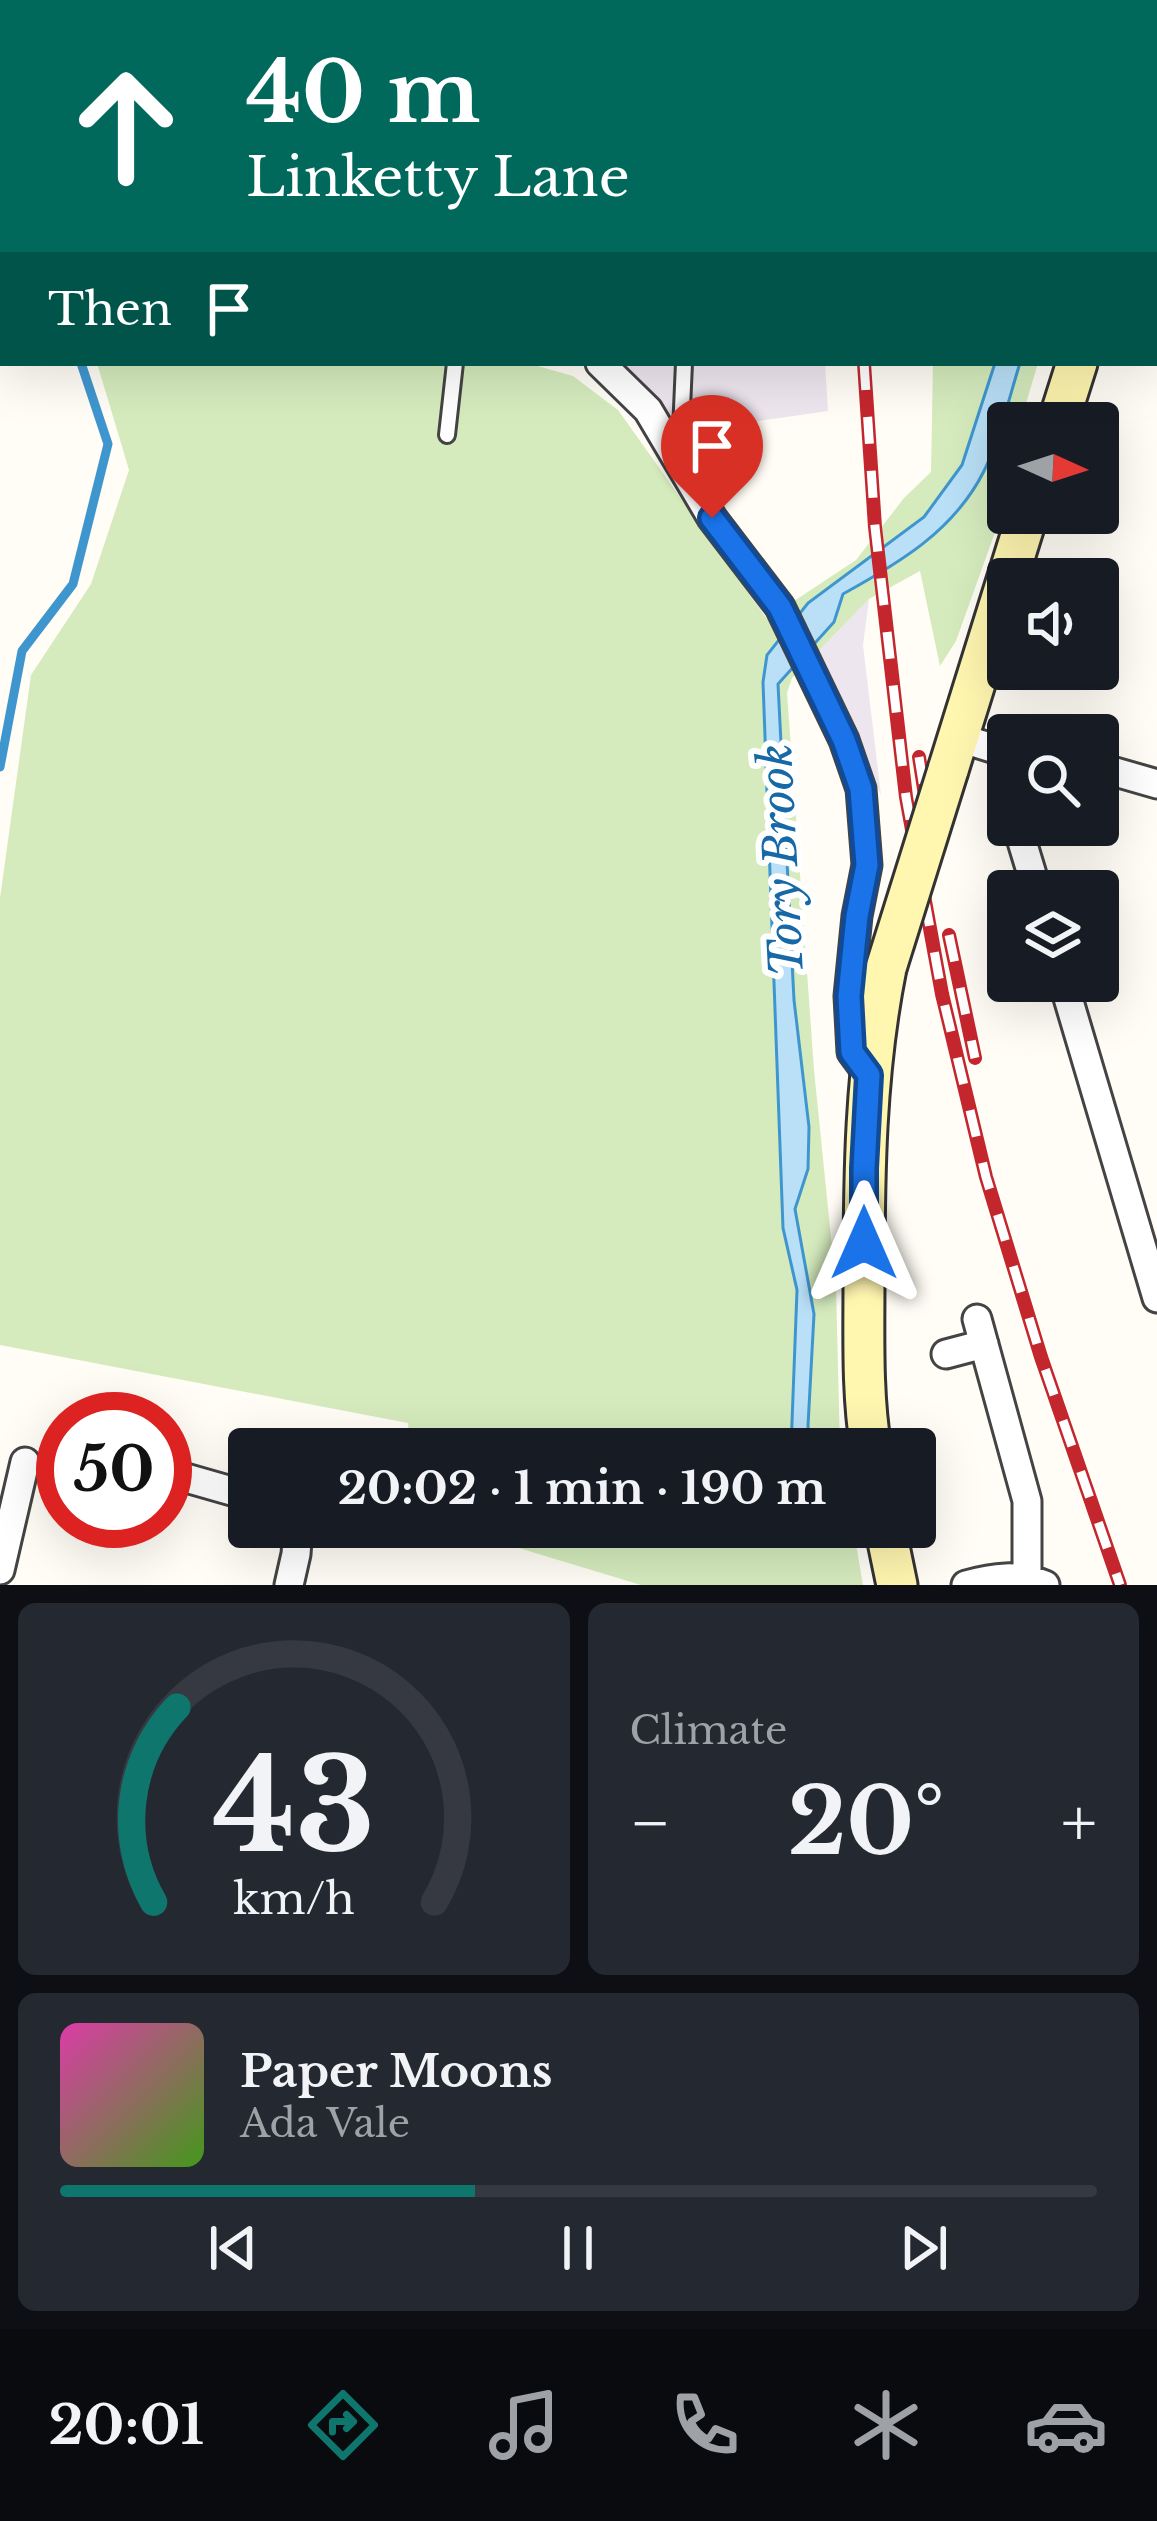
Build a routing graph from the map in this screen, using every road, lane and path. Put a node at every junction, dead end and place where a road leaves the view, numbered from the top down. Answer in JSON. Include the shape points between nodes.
{"nodes":[{"id":1,"x":455,"y":366,"type":"edge"},
{"id":2,"x":603,"y":366,"type":"edge"},
{"id":3,"x":684,"y":366,"type":"edge"},
{"id":4,"x":1076,"y":366,"type":"edge"},
{"id":5,"x":1065,"y":402,"type":"edge"},
{"id":6,"x":447,"y":435,"type":"dead end"},
{"id":7,"x":680,"y":463,"type":"junction"},
{"id":8,"x":1021,"y":534,"type":"edge"},
{"id":9,"x":952,"y":753,"type":"junction"},
{"id":10,"x":987,"y":753,"type":"edge"},
{"id":11,"x":1119,"y":773,"type":"edge"},
{"id":12,"x":1157,"y":784,"type":"edge"},
{"id":13,"x":1069,"y":1002,"type":"edge"},
{"id":14,"x":869,"y":1075,"type":"junction"},
{"id":15,"x":1157,"y":1298,"type":"edge"},
{"id":16,"x":946,"y":1354,"type":"dead end"},
{"id":17,"x":870,"y":1428,"type":"edge"},
{"id":18,"x":26,"y":1462,"type":"dead end"},
{"id":19,"x":192,"y":1480,"type":"edge"},
{"id":20,"x":228,"y":1490,"type":"edge"},
{"id":21,"x":296,"y":1548,"type":"edge"},
{"id":22,"x":889,"y":1548,"type":"edge"},
{"id":23,"x":0,"y":1570,"type":"edge"},
{"id":24,"x":1036,"y":1581,"type":"edge"},
{"id":25,"x":290,"y":1585,"type":"edge"},
{"id":26,"x":897,"y":1585,"type":"edge"},
{"id":27,"x":966,"y":1585,"type":"edge"}],
"edges":[{"from":1,"to":6,"type":"lane"},
{"from":2,"to":7,"type":"street","via":[[648,410]]},
{"from":3,"to":7,"type":"lane"},
{"from":4,"to":5,"type":"main road"},
{"from":7,"to":14,"type":"street","via":[[780,607],[861,789],[867,865],[849,996],[852,1052]]},
{"from":8,"to":9,"type":"main road"},
{"from":9,"to":10,"type":"street"},
{"from":9,"to":14,"type":"main road","bridge":true,"via":[[886,968]]},
{"from":11,"to":12,"type":"street"},
{"from":13,"to":15,"type":"street"},
{"from":14,"to":17,"type":"main road"},
{"from":16,"to":24,"type":"street","via":[[980,1331],[1027,1501]]},
{"from":18,"to":23,"type":"street"},
{"from":19,"to":20,"type":"street"},
{"from":21,"to":25,"type":"street"},
{"from":22,"to":26,"type":"main road"},
{"from":24,"to":27,"type":"street"}]}
